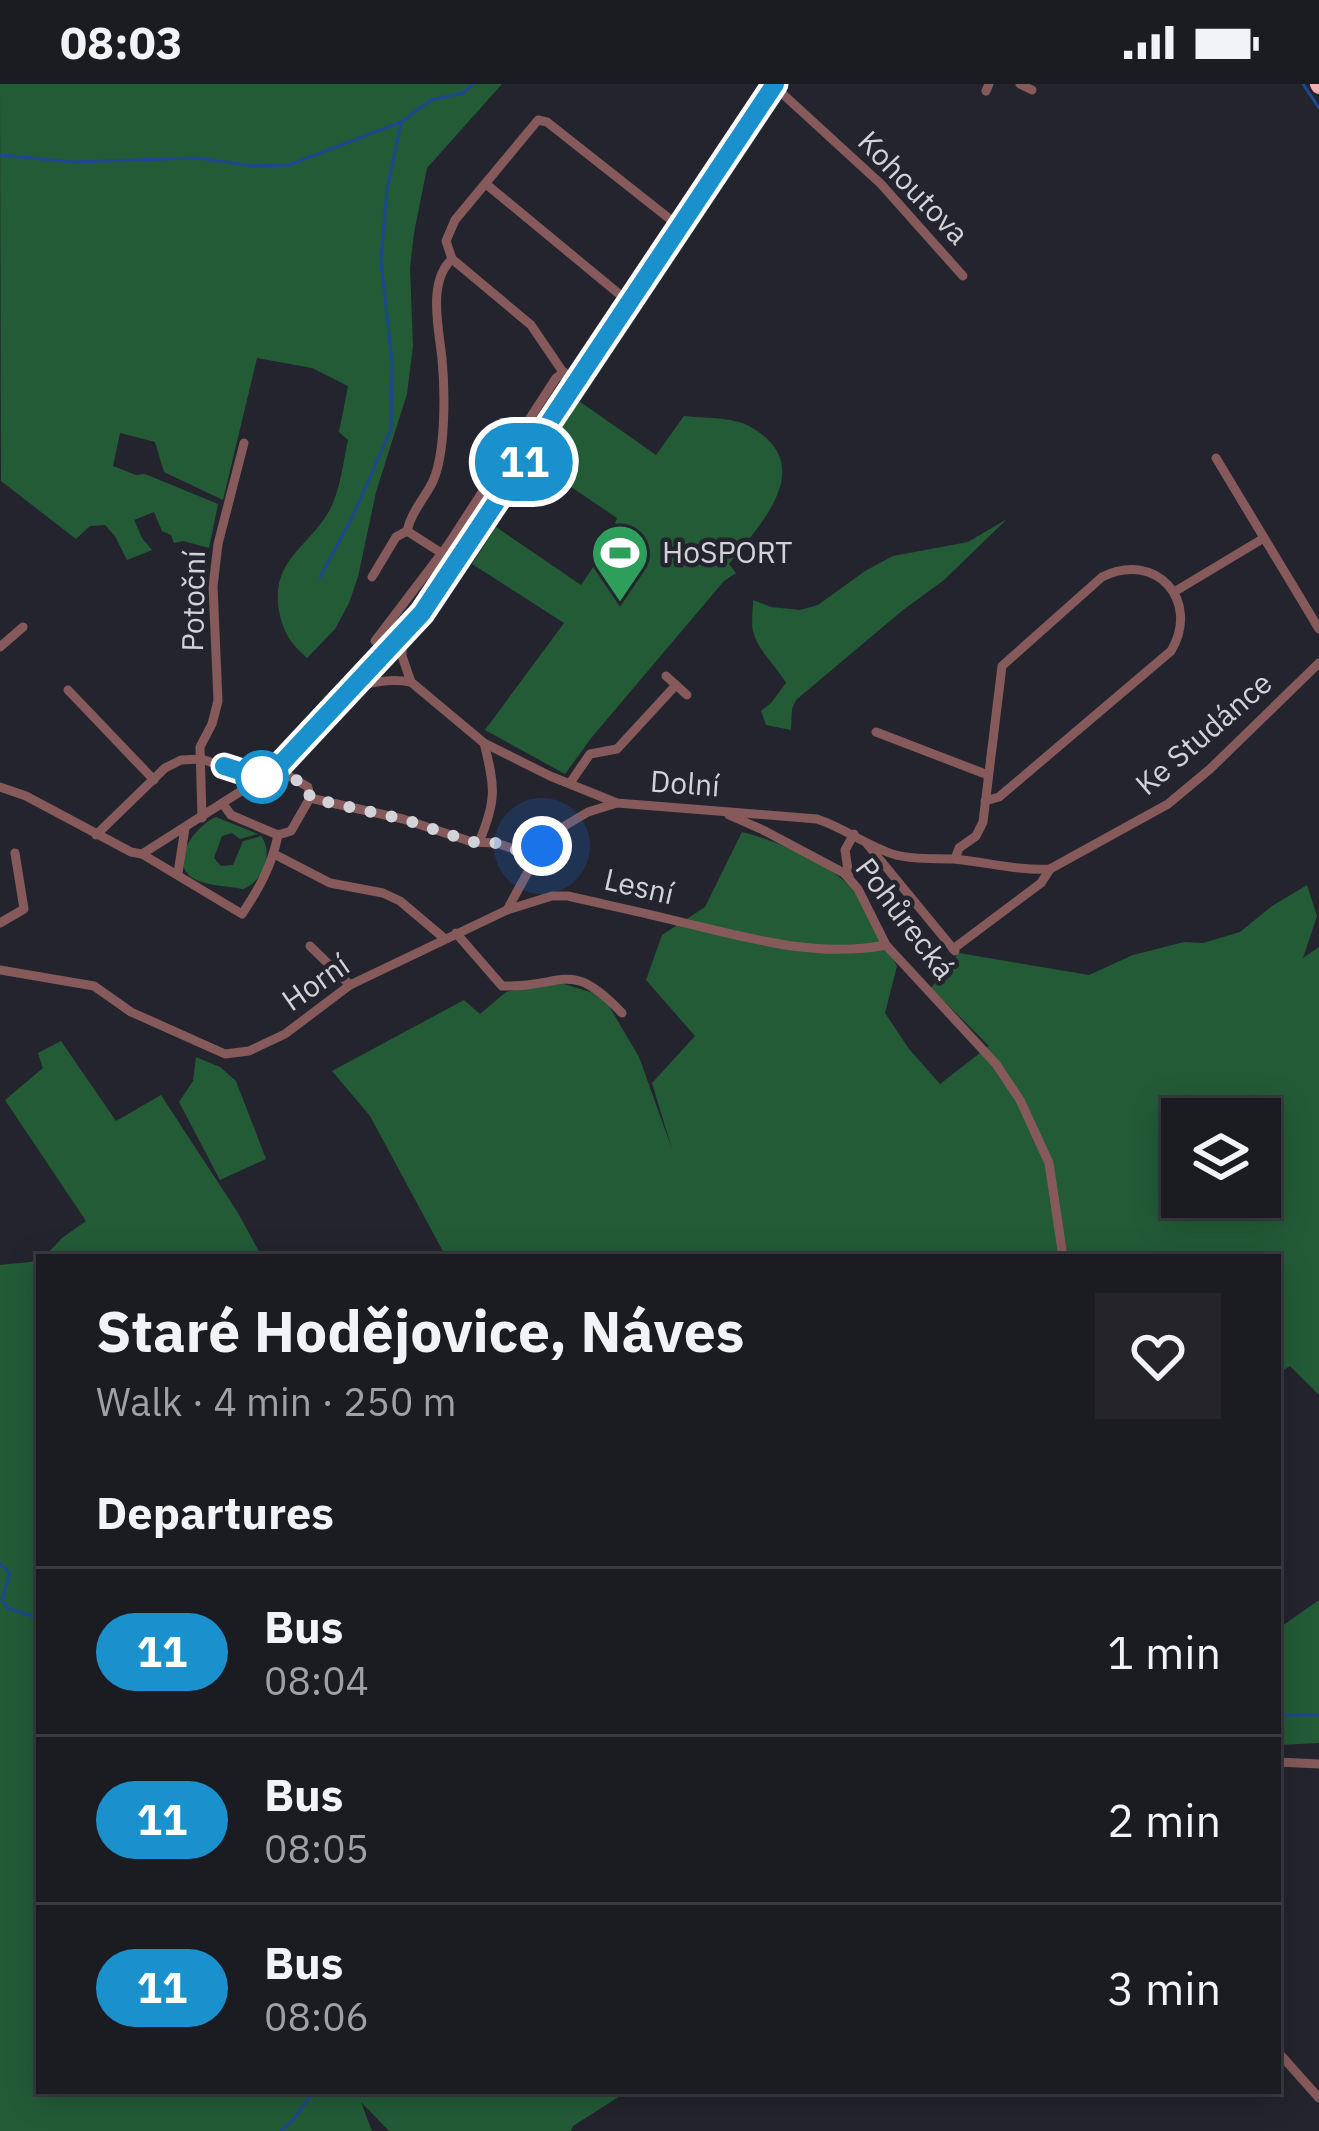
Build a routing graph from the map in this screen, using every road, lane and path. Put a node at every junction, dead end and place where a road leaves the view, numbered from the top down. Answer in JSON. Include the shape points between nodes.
{"nodes":[{"id":1,"x":1020,"y":84,"type":"edge"},
{"id":2,"x":774,"y":85,"type":"edge"},
{"id":3,"x":1032,"y":91,"type":"dead end"},
{"id":4,"x":486,"y":184,"type":"junction"},
{"id":5,"x":680,"y":227,"type":"junction"},
{"id":6,"x":452,"y":259,"type":"junction"},
{"id":7,"x":963,"y":276,"type":"dead end"},
{"id":8,"x":630,"y":303,"type":"junction"},
{"id":9,"x":564,"y":372,"type":"junction"},
{"id":10,"x":575,"y":385,"type":"junction"},
{"id":11,"x":244,"y":443,"type":"dead end"},
{"id":12,"x":1216,"y":458,"type":"dead end"},
{"id":13,"x":482,"y":492,"type":"junction"},
{"id":14,"x":496,"y":505,"type":"junction"},
{"id":15,"x":407,"y":531,"type":"junction"},
{"id":16,"x":1264,"y":538,"type":"junction"},
{"id":17,"x":441,"y":552,"type":"junction"},
{"id":18,"x":458,"y":563,"type":"junction"},
{"id":19,"x":372,"y":577,"type":"dead end"},
{"id":20,"x":1174,"y":592,"type":"junction"},
{"id":21,"x":23,"y":627,"type":"dead end"},
{"id":22,"x":1319,"y":629,"type":"edge"},
{"id":23,"x":387,"y":636,"type":"junction"},
{"id":24,"x":0,"y":647,"type":"edge"},
{"id":25,"x":1319,"y":664,"type":"edge"},
{"id":26,"x":666,"y":676,"type":"dead end"},
{"id":27,"x":411,"y":682,"type":"junction"},
{"id":28,"x":676,"y":685,"type":"junction"},
{"id":29,"x":350,"y":688,"type":"junction"},
{"id":30,"x":68,"y":690,"type":"dead end"},
{"id":31,"x":687,"y":695,"type":"dead end"},
{"id":32,"x":876,"y":732,"type":"dead end"},
{"id":33,"x":484,"y":742,"type":"junction"},
{"id":34,"x":201,"y":759,"type":"junction"},
{"id":35,"x":279,"y":766,"type":"junction"},
{"id":36,"x":988,"y":775,"type":"junction"},
{"id":37,"x":261,"y":778,"type":"junction"},
{"id":38,"x":154,"y":780,"type":"junction"},
{"id":39,"x":570,"y":783,"type":"junction"},
{"id":40,"x":0,"y":787,"type":"edge"},
{"id":41,"x":310,"y":798,"type":"junction"},
{"id":42,"x":985,"y":801,"type":"junction"},
{"id":43,"x":617,"y":803,"type":"junction"},
{"id":44,"x":223,"y":804,"type":"junction"},
{"id":45,"x":718,"y":811,"type":"junction"},
{"id":46,"x":202,"y":818,"type":"junction"},
{"id":47,"x":185,"y":828,"type":"junction"},
{"id":48,"x":854,"y":834,"type":"junction"},
{"id":49,"x":96,"y":835,"type":"junction"},
{"id":50,"x":278,"y":835,"type":"junction"},
{"id":51,"x":479,"y":842,"type":"junction"},
{"id":52,"x":866,"y":842,"type":"junction"},
{"id":53,"x":15,"y":854,"type":"dead end"},
{"id":54,"x":142,"y":854,"type":"junction"},
{"id":55,"x":274,"y":854,"type":"junction"},
{"id":56,"x":536,"y":857,"type":"junction"},
{"id":57,"x":955,"y":859,"type":"junction"},
{"id":58,"x":1050,"y":869,"type":"junction"},
{"id":59,"x":178,"y":873,"type":"junction"},
{"id":60,"x":848,"y":877,"type":"junction"},
{"id":61,"x":507,"y":910,"type":"junction"},
{"id":62,"x":0,"y":923,"type":"edge"},
{"id":63,"x":456,"y":934,"type":"junction"},
{"id":64,"x":445,"y":939,"type":"junction"},
{"id":65,"x":886,"y":945,"type":"junction"},
{"id":66,"x":310,"y":946,"type":"dead end"},
{"id":67,"x":0,"y":970,"type":"edge"},
{"id":68,"x":350,"y":985,"type":"junction"},
{"id":69,"x":622,"y":1013,"type":"dead end"},
{"id":70,"x":1063,"y":1254,"type":"edge"},
{"id":71,"x":1281,"y":1762,"type":"edge"},
{"id":72,"x":1319,"y":1765,"type":"edge"},
{"id":73,"x":1281,"y":2055,"type":"edge"},
{"id":74,"x":1319,"y":2098,"type":"edge"}],
"edges":[{"from":1,"to":3,"type":"street"},
{"from":2,"to":5,"type":"street"},
{"from":2,"to":7,"type":"street","name":"Kohoutova","via":[[881,184]]},
{"from":4,"to":5,"type":"street","via":[[543,120]]},
{"from":4,"to":6,"type":"street","via":[[448,235]]},
{"from":4,"to":8,"type":"street"},
{"from":5,"to":8,"type":"street"},
{"from":6,"to":9,"type":"street","via":[[531,325]]},
{"from":6,"to":15,"type":"street","via":[[441,272],[437,311],[440,457]]},
{"from":8,"to":10,"type":"street"},
{"from":9,"to":10,"type":"street"},
{"from":9,"to":13,"type":"street"},
{"from":10,"to":14,"type":"street"},
{"from":11,"to":34,"type":"street","name":"Potoční","via":[[218,544],[218,701]]},
{"from":12,"to":16,"type":"street"},
{"from":13,"to":14,"type":"street"},
{"from":13,"to":17,"type":"street"},
{"from":14,"to":18,"type":"street"},
{"from":15,"to":17,"type":"street"},
{"from":15,"to":19,"type":"street"},
{"from":16,"to":20,"type":"street"},
{"from":16,"to":22,"type":"street"},
{"from":17,"to":18,"type":"street"},
{"from":17,"to":23,"type":"street"},
{"from":18,"to":23,"type":"street"},
{"from":20,"to":36,"type":"street","via":[[1146,570],[1116,570],[1002,666]]},
{"from":20,"to":42,"type":"street","via":[[1181,623],[1171,651]]},
{"from":21,"to":24,"type":"street"},
{"from":23,"to":27,"type":"street"},
{"from":23,"to":29,"type":"street"},
{"from":25,"to":58,"type":"street","name":"Ke Studánce","via":[[1168,804]]},
{"from":26,"to":28,"type":"street"},
{"from":27,"to":29,"type":"street"},
{"from":27,"to":33,"type":"street","name":"Dolní"},
{"from":28,"to":31,"type":"street"},
{"from":28,"to":39,"type":"street","via":[[617,749],[590,754]]},
{"from":29,"to":35,"type":"street"},
{"from":30,"to":38,"type":"street"},
{"from":32,"to":36,"type":"street"},
{"from":33,"to":39,"type":"street","name":"Dolní"},
{"from":33,"to":51,"type":"street","via":[[494,794]]},
{"from":34,"to":37,"type":"street"},
{"from":34,"to":38,"type":"street","via":[[181,760]]},
{"from":34,"to":46,"type":"street","name":"Potoční"},
{"from":35,"to":37,"type":"street"},
{"from":35,"to":41,"type":"street","via":[[308,787]]},
{"from":36,"to":42,"type":"street"},
{"from":37,"to":44,"type":"street"},
{"from":38,"to":49,"type":"street"},
{"from":39,"to":43,"type":"street","name":"Dolní"},
{"from":40,"to":49,"type":"street"},
{"from":41,"to":50,"type":"street","via":[[291,831]]},
{"from":41,"to":51,"type":"street"},
{"from":42,"to":57,"type":"street","via":[[981,829]]},
{"from":43,"to":45,"type":"street","name":"Dolní"},
{"from":43,"to":56,"type":"street","via":[[567,823]]},
{"from":44,"to":46,"type":"street"},
{"from":44,"to":50,"type":"street"},
{"from":45,"to":48,"type":"street","name":"Dolní","via":[[817,820]]},
{"from":45,"to":60,"type":"street","name":"Pohůrecká"},
{"from":46,"to":47,"type":"street"},
{"from":47,"to":54,"type":"street"},
{"from":47,"to":59,"type":"street"},
{"from":48,"to":52,"type":"street","name":"Dolní"},
{"from":48,"to":60,"type":"street","via":[[845,850]]},
{"from":49,"to":54,"type":"street"},
{"from":50,"to":55,"type":"street"},
{"from":51,"to":56,"type":"street"},
{"from":52,"to":57,"type":"street","name":"Dolní","via":[[901,856]]},
{"from":52,"to":58,"type":"street","name":"Ke Studánce","via":[[954,950]]},
{"from":53,"to":62,"type":"street","via":[[24,909]]},
{"from":54,"to":59,"type":"street"},
{"from":55,"to":59,"type":"street","via":[[242,914]]},
{"from":55,"to":64,"type":"street","via":[[330,883],[400,901]]},
{"from":56,"to":61,"type":"street"},
{"from":57,"to":58,"type":"street","name":"Dolní"},
{"from":60,"to":65,"type":"street","name":"Pohůrecká"},
{"from":61,"to":63,"type":"street","name":"Horní"},
{"from":61,"to":65,"type":"street","name":"Lesní","via":[[568,896],[747,939],[814,949]]},
{"from":63,"to":64,"type":"street","name":"Horní"},
{"from":63,"to":69,"type":"street","via":[[502,986],[579,979]]},
{"from":64,"to":68,"type":"street","name":"Horní"},
{"from":65,"to":70,"type":"street","name":"Pohůrecká","via":[[1020,1100],[1049,1163]]},
{"from":66,"to":68,"type":"street"},
{"from":67,"to":68,"type":"street","name":"Horní","via":[[94,986],[131,1012],[225,1054],[285,1034]]},
{"from":71,"to":72,"type":"street"},
{"from":73,"to":74,"type":"street"}]}
